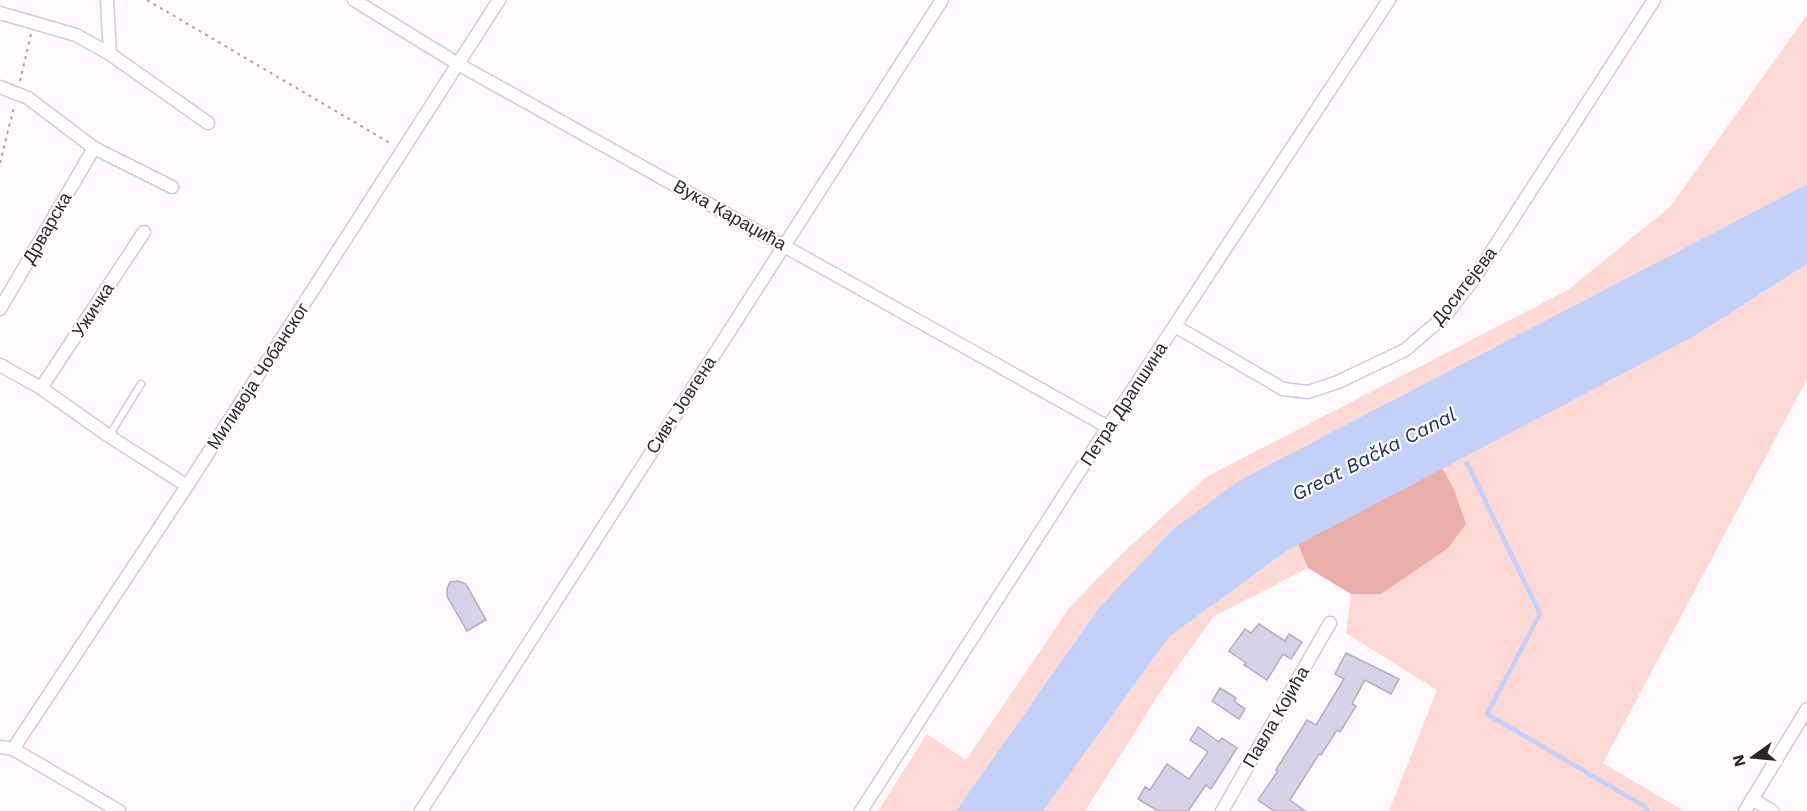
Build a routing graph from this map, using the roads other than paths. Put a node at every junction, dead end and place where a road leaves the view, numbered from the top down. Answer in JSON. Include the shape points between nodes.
{"nodes":[{"id":1,"x":107,"y":0,"type":"edge"},
{"id":2,"x":354,"y":0,"type":"edge"},
{"id":3,"x":500,"y":0,"type":"edge"},
{"id":4,"x":942,"y":0,"type":"edge"},
{"id":5,"x":1389,"y":0,"type":"edge"},
{"id":6,"x":1654,"y":0,"type":"edge"},
{"id":7,"x":0,"y":13,"type":"edge"},
{"id":8,"x":110,"y":54,"type":"junction"},
{"id":9,"x":458,"y":64,"type":"junction"},
{"id":10,"x":0,"y":87,"type":"edge"},
{"id":11,"x":208,"y":123,"type":"dead end"},
{"id":12,"x":94,"y":148,"type":"junction"},
{"id":13,"x":172,"y":187,"type":"dead end"},
{"id":14,"x":144,"y":232,"type":"dead end"},
{"id":15,"x":784,"y":245,"type":"junction"},
{"id":16,"x":0,"y":309,"type":"edge"},
{"id":17,"x":1175,"y":326,"type":"junction"},
{"id":18,"x":0,"y":365,"type":"edge"},
{"id":19,"x":141,"y":384,"type":"dead end"},
{"id":20,"x":41,"y":388,"type":"junction"},
{"id":21,"x":1108,"y":427,"type":"junction"},
{"id":22,"x":109,"y":436,"type":"junction"},
{"id":23,"x":188,"y":486,"type":"junction"},
{"id":24,"x":1330,"y":623,"type":"dead end"},
{"id":25,"x":1807,"y":709,"type":"edge"},
{"id":26,"x":6,"y":748,"type":"edge"},
{"id":27,"x":1752,"y":800,"type":"junction"},
{"id":28,"x":120,"y":811,"type":"edge"},
{"id":29,"x":421,"y":811,"type":"edge"},
{"id":30,"x":861,"y":811,"type":"edge"},
{"id":31,"x":1222,"y":811,"type":"edge"},
{"id":32,"x":1745,"y":811,"type":"edge"},
{"id":33,"x":1772,"y":811,"type":"edge"}],
"edges":[{"from":1,"to":8,"type":"street"},
{"from":2,"to":9,"type":"street","name":"Вука Караџића"},
{"from":3,"to":9,"type":"street","name":"Миливоја Чобанског"},
{"from":4,"to":15,"type":"street","name":"Сивч Јовгена"},
{"from":5,"to":17,"type":"street","name":"Петра Драпшина"},
{"from":6,"to":17,"type":"street","name":"Доситејева","via":[[1475,277],[1446,315],[1405,350],[1338,382],[1299,392],[1283,389],[1256,375]]},
{"from":7,"to":8,"type":"street","via":[[76,35]]},
{"from":8,"to":11,"type":"street"},
{"from":9,"to":15,"type":"street","name":"Вука Караџића"},
{"from":9,"to":23,"type":"street","name":"Миливоја Чобанског"},
{"from":10,"to":12,"type":"street","via":[[28,98]]},
{"from":12,"to":13,"type":"street"},
{"from":12,"to":16,"type":"street","name":"Дрварска"},
{"from":14,"to":20,"type":"street","name":"Ужичка"},
{"from":15,"to":21,"type":"street","name":"Вука Караџића"},
{"from":15,"to":29,"type":"street","name":"Сивч Јовгена"},
{"from":17,"to":21,"type":"street","name":"Петра Драпшина"},
{"from":18,"to":20,"type":"street"},
{"from":19,"to":22,"type":"lane"},
{"from":20,"to":22,"type":"street"},
{"from":21,"to":30,"type":"street","name":"Петра Драпшина"},
{"from":22,"to":23,"type":"street"},
{"from":23,"to":26,"type":"street","name":"Миливоја Чобанског"},
{"from":24,"to":31,"type":"street","name":"Павла Којића"},
{"from":25,"to":27,"type":"street"},
{"from":26,"to":28,"type":"street"},
{"from":27,"to":32,"type":"street"},
{"from":27,"to":33,"type":"street"}]}
